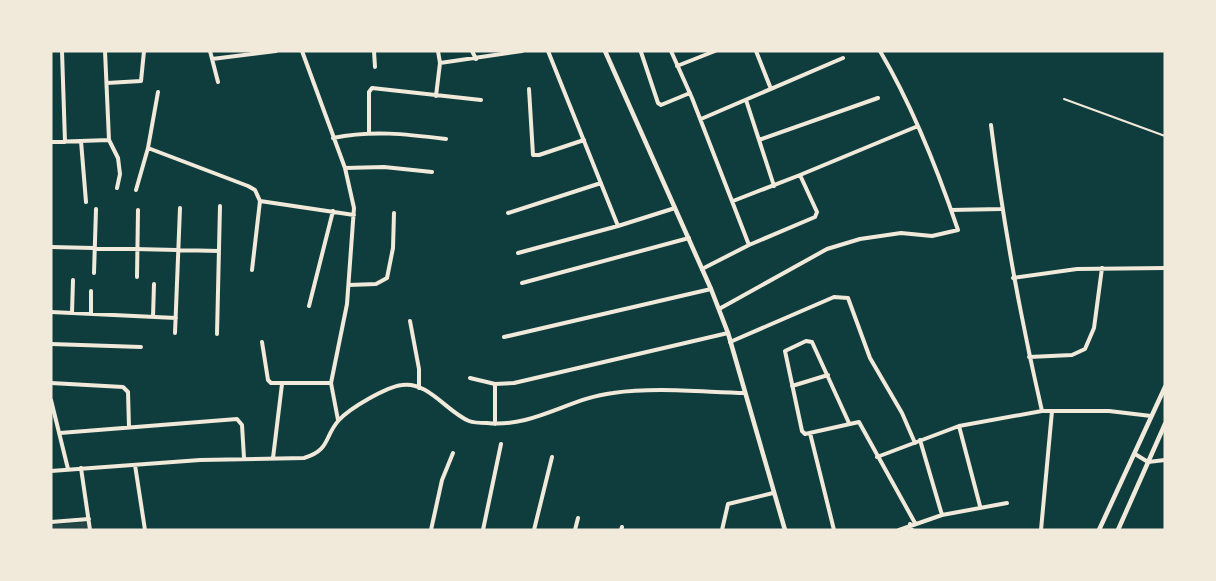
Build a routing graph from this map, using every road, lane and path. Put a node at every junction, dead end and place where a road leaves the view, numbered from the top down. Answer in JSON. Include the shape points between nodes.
{"nodes":[{"id":1,"x":62,"y":51,"type":"edge"},
{"id":2,"x":105,"y":51,"type":"edge"},
{"id":3,"x":144,"y":51,"type":"edge"},
{"id":4,"x":210,"y":51,"type":"edge"},
{"id":5,"x":276,"y":51,"type":"edge"},
{"id":6,"x":302,"y":51,"type":"edge"},
{"id":7,"x":374,"y":51,"type":"edge"},
{"id":8,"x":438,"y":51,"type":"edge"},
{"id":9,"x":472,"y":51,"type":"edge"},
{"id":10,"x":522,"y":51,"type":"edge"},
{"id":11,"x":548,"y":51,"type":"edge"},
{"id":12,"x":604,"y":51,"type":"edge"},
{"id":13,"x":671,"y":51,"type":"edge"},
{"id":14,"x":715,"y":51,"type":"edge"},
{"id":15,"x":756,"y":51,"type":"edge"},
{"id":16,"x":880,"y":51,"type":"edge"},
{"id":17,"x":641,"y":52,"type":"edge"},
{"id":18,"x":843,"y":58,"type":"dead end"},
{"id":19,"x":212,"y":59,"type":"junction"},
{"id":20,"x":476,"y":59,"type":"junction"},
{"id":21,"x":440,"y":63,"type":"junction"},
{"id":22,"x":677,"y":66,"type":"junction"},
{"id":23,"x":375,"y":67,"type":"dead end"},
{"id":24,"x":218,"y":82,"type":"dead end"},
{"id":25,"x":107,"y":83,"type":"junction"},
{"id":26,"x":529,"y":89,"type":"dead end"},
{"id":27,"x":771,"y":89,"type":"junction"},
{"id":28,"x":158,"y":92,"type":"dead end"},
{"id":29,"x":690,"y":93,"type":"junction"},
{"id":30,"x":436,"y":96,"type":"junction"},
{"id":31,"x":878,"y":98,"type":"dead end"},
{"id":32,"x":1064,"y":99,"type":"dead end"},
{"id":33,"x":481,"y":100,"type":"dead end"},
{"id":34,"x":746,"y":100,"type":"junction"},
{"id":35,"x":701,"y":119,"type":"junction"},
{"id":36,"x":991,"y":125,"type":"dead end"},
{"id":37,"x":918,"y":126,"type":"junction"},
{"id":38,"x":369,"y":132,"type":"junction"},
{"id":39,"x":1165,"y":136,"type":"edge"},
{"id":40,"x":333,"y":138,"type":"junction"},
{"id":41,"x":446,"y":139,"type":"dead end"},
{"id":42,"x":109,"y":140,"type":"junction"},
{"id":43,"x":584,"y":140,"type":"junction"},
{"id":44,"x":759,"y":140,"type":"junction"},
{"id":45,"x":81,"y":141,"type":"junction"},
{"id":46,"x":51,"y":142,"type":"edge"},
{"id":47,"x":65,"y":142,"type":"junction"},
{"id":48,"x":148,"y":148,"type":"junction"},
{"id":49,"x":345,"y":168,"type":"junction"},
{"id":50,"x":432,"y":172,"type":"dead end"},
{"id":51,"x":800,"y":175,"type":"junction"},
{"id":52,"x":602,"y":183,"type":"junction"},
{"id":53,"x":774,"y":186,"type":"junction"},
{"id":54,"x":117,"y":188,"type":"dead end"},
{"id":55,"x":136,"y":190,"type":"dead end"},
{"id":56,"x":260,"y":201,"type":"junction"},
{"id":57,"x":733,"y":201,"type":"junction"},
{"id":58,"x":86,"y":202,"type":"dead end"},
{"id":59,"x":220,"y":206,"type":"dead end"},
{"id":60,"x":180,"y":208,"type":"dead end"},
{"id":61,"x":676,"y":208,"type":"junction"},
{"id":62,"x":96,"y":209,"type":"dead end"},
{"id":63,"x":1001,"y":209,"type":"junction"},
{"id":64,"x":138,"y":210,"type":"dead end"},
{"id":65,"x":951,"y":210,"type":"junction"},
{"id":66,"x":333,"y":212,"type":"junction"},
{"id":67,"x":394,"y":213,"type":"dead end"},
{"id":68,"x":508,"y":213,"type":"dead end"},
{"id":69,"x":354,"y":215,"type":"junction"},
{"id":70,"x":618,"y":226,"type":"junction"},
{"id":71,"x":689,"y":238,"type":"junction"},
{"id":72,"x":749,"y":245,"type":"junction"},
{"id":73,"x":51,"y":247,"type":"edge"},
{"id":74,"x":96,"y":248,"type":"junction"},
{"id":75,"x":138,"y":249,"type":"junction"},
{"id":76,"x":179,"y":250,"type":"junction"},
{"id":77,"x":219,"y":251,"type":"junction"},
{"id":78,"x":518,"y":253,"type":"dead end"},
{"id":79,"x":1102,"y":268,"type":"junction"},
{"id":80,"x":1165,"y":268,"type":"edge"},
{"id":81,"x":702,"y":269,"type":"junction"},
{"id":82,"x":252,"y":270,"type":"dead end"},
{"id":83,"x":94,"y":273,"type":"dead end"},
{"id":84,"x":137,"y":277,"type":"dead end"},
{"id":85,"x":1013,"y":278,"type":"junction"},
{"id":86,"x":73,"y":280,"type":"dead end"},
{"id":87,"x":522,"y":283,"type":"dead end"},
{"id":88,"x":154,"y":284,"type":"dead end"},
{"id":89,"x":349,"y":285,"type":"junction"},
{"id":90,"x":711,"y":289,"type":"junction"},
{"id":91,"x":91,"y":291,"type":"dead end"},
{"id":92,"x":309,"y":306,"type":"dead end"},
{"id":93,"x":719,"y":309,"type":"junction"},
{"id":94,"x":51,"y":312,"type":"edge"},
{"id":95,"x":72,"y":313,"type":"junction"},
{"id":96,"x":91,"y":313,"type":"junction"},
{"id":97,"x":153,"y":316,"type":"junction"},
{"id":98,"x":176,"y":318,"type":"junction"},
{"id":99,"x":410,"y":321,"type":"dead end"},
{"id":100,"x":175,"y":333,"type":"dead end"},
{"id":101,"x":728,"y":333,"type":"junction"},
{"id":102,"x":217,"y":334,"type":"dead end"},
{"id":103,"x":504,"y":337,"type":"dead end"},
{"id":104,"x":262,"y":342,"type":"dead end"},
{"id":105,"x":730,"y":342,"type":"junction"},
{"id":106,"x":51,"y":344,"type":"edge"},
{"id":107,"x":141,"y":347,"type":"dead end"},
{"id":108,"x":1029,"y":357,"type":"junction"},
{"id":109,"x":828,"y":375,"type":"junction"},
{"id":110,"x":470,"y":378,"type":"dead end"},
{"id":111,"x":51,"y":383,"type":"edge"},
{"id":112,"x":331,"y":383,"type":"junction"},
{"id":113,"x":282,"y":384,"type":"junction"},
{"id":114,"x":495,"y":384,"type":"junction"},
{"id":115,"x":792,"y":386,"type":"junction"},
{"id":116,"x":1165,"y":387,"type":"edge"},
{"id":117,"x":419,"y":388,"type":"junction"},
{"id":118,"x":745,"y":393,"type":"junction"},
{"id":119,"x":51,"y":400,"type":"edge"},
{"id":120,"x":1042,"y":411,"type":"junction"},
{"id":121,"x":1052,"y":411,"type":"junction"},
{"id":122,"x":1151,"y":416,"type":"junction"},
{"id":123,"x":338,"y":420,"type":"junction"},
{"id":124,"x":849,"y":423,"type":"junction"},
{"id":125,"x":495,"y":424,"type":"junction"},
{"id":126,"x":1165,"y":424,"type":"edge"},
{"id":127,"x":959,"y":426,"type":"junction"},
{"id":128,"x":129,"y":427,"type":"junction"},
{"id":129,"x":60,"y":433,"type":"junction"},
{"id":130,"x":810,"y":433,"type":"junction"},
{"id":131,"x":920,"y":440,"type":"junction"},
{"id":132,"x":915,"y":443,"type":"junction"},
{"id":133,"x":501,"y":444,"type":"dead end"},
{"id":134,"x":453,"y":453,"type":"dead end"},
{"id":135,"x":1135,"y":454,"type":"junction"},
{"id":136,"x":552,"y":457,"type":"dead end"},
{"id":137,"x":877,"y":457,"type":"junction"},
{"id":138,"x":244,"y":458,"type":"junction"},
{"id":139,"x":273,"y":458,"type":"junction"},
{"id":140,"x":1165,"y":460,"type":"edge"},
{"id":141,"x":1148,"y":462,"type":"junction"},
{"id":142,"x":135,"y":465,"type":"junction"},
{"id":143,"x":81,"y":468,"type":"junction"},
{"id":144,"x":68,"y":469,"type":"junction"},
{"id":145,"x":51,"y":471,"type":"edge"},
{"id":146,"x":773,"y":493,"type":"junction"},
{"id":147,"x":1007,"y":503,"type":"dead end"},
{"id":148,"x":980,"y":506,"type":"junction"},
{"id":149,"x":942,"y":515,"type":"junction"},
{"id":150,"x":578,"y":518,"type":"dead end"},
{"id":151,"x":89,"y":519,"type":"junction"},
{"id":152,"x":51,"y":522,"type":"edge"},
{"id":153,"x":913,"y":523,"type":"junction"},
{"id":154,"x":90,"y":530,"type":"edge"},
{"id":155,"x":145,"y":530,"type":"edge"},
{"id":156,"x":431,"y":530,"type":"edge"},
{"id":157,"x":483,"y":530,"type":"edge"},
{"id":158,"x":534,"y":530,"type":"edge"},
{"id":159,"x":575,"y":530,"type":"edge"},
{"id":160,"x":722,"y":530,"type":"edge"},
{"id":161,"x":785,"y":530,"type":"edge"},
{"id":162,"x":834,"y":530,"type":"edge"},
{"id":163,"x":899,"y":530,"type":"edge"},
{"id":164,"x":912,"y":530,"type":"edge"},
{"id":165,"x":1041,"y":530,"type":"edge"},
{"id":166,"x":1099,"y":530,"type":"edge"},
{"id":167,"x":1118,"y":530,"type":"edge"}],
"edges":[{"from":1,"to":47,"type":"street"},
{"from":2,"to":25,"type":"street"},
{"from":3,"to":25,"type":"street","via":[[141,81]]},
{"from":4,"to":19,"type":"street"},
{"from":5,"to":19,"type":"street"},
{"from":6,"to":40,"type":"street"},
{"from":7,"to":23,"type":"street"},
{"from":8,"to":21,"type":"street"},
{"from":9,"to":20,"type":"street"},
{"from":10,"to":20,"type":"street"},
{"from":11,"to":43,"type":"street"},
{"from":12,"to":61,"type":"street"},
{"from":13,"to":22,"type":"street"},
{"from":14,"to":22,"type":"street"},
{"from":15,"to":27,"type":"street"},
{"from":16,"to":37,"type":"street"},
{"from":17,"to":29,"type":"street","via":[[658,103]]},
{"from":18,"to":27,"type":"street"},
{"from":19,"to":24,"type":"street"},
{"from":20,"to":21,"type":"street"},
{"from":21,"to":30,"type":"street"},
{"from":22,"to":29,"type":"street"},
{"from":25,"to":42,"type":"street"},
{"from":26,"to":43,"type":"street","via":[[533,155]]},
{"from":27,"to":34,"type":"street"},
{"from":28,"to":48,"type":"street"},
{"from":29,"to":35,"type":"street"},
{"from":30,"to":33,"type":"street"},
{"from":30,"to":38,"type":"street","via":[[372,87]]},
{"from":31,"to":44,"type":"street"},
{"from":32,"to":39,"type":"lane"},
{"from":34,"to":35,"type":"street"},
{"from":34,"to":44,"type":"street"},
{"from":35,"to":57,"type":"street"},
{"from":36,"to":63,"type":"street"},
{"from":37,"to":51,"type":"street"},
{"from":37,"to":65,"type":"street"},
{"from":38,"to":40,"type":"street"},
{"from":38,"to":41,"type":"street"},
{"from":40,"to":49,"type":"street"},
{"from":42,"to":45,"type":"street"},
{"from":42,"to":54,"type":"street","via":[[118,158]]},
{"from":43,"to":52,"type":"street"},
{"from":44,"to":53,"type":"street"},
{"from":45,"to":47,"type":"street"},
{"from":45,"to":58,"type":"street"},
{"from":46,"to":47,"type":"street"},
{"from":48,"to":55,"type":"street"},
{"from":48,"to":56,"type":"street","via":[[248,186]]},
{"from":49,"to":50,"type":"street"},
{"from":49,"to":69,"type":"street"},
{"from":51,"to":53,"type":"street"},
{"from":51,"to":72,"type":"street","via":[[817,212],[815,217]]},
{"from":52,"to":68,"type":"street"},
{"from":52,"to":70,"type":"street"},
{"from":53,"to":57,"type":"street"},
{"from":56,"to":66,"type":"street"},
{"from":56,"to":82,"type":"street"},
{"from":57,"to":72,"type":"street"},
{"from":59,"to":77,"type":"street"},
{"from":60,"to":76,"type":"street"},
{"from":61,"to":70,"type":"street"},
{"from":61,"to":71,"type":"street"},
{"from":62,"to":74,"type":"street"},
{"from":63,"to":65,"type":"street"},
{"from":63,"to":85,"type":"street"},
{"from":64,"to":75,"type":"street"},
{"from":65,"to":93,"type":"street","via":[[958,230],[932,236],[901,232],[827,249]]},
{"from":66,"to":69,"type":"street"},
{"from":66,"to":92,"type":"street"},
{"from":67,"to":89,"type":"street","via":[[387,278],[376,284]]},
{"from":69,"to":89,"type":"street"},
{"from":70,"to":78,"type":"street"},
{"from":71,"to":81,"type":"street"},
{"from":71,"to":87,"type":"street"},
{"from":72,"to":81,"type":"street"},
{"from":73,"to":74,"type":"street"},
{"from":74,"to":75,"type":"street"},
{"from":74,"to":83,"type":"street"},
{"from":75,"to":76,"type":"street"},
{"from":75,"to":84,"type":"street"},
{"from":76,"to":77,"type":"street"},
{"from":76,"to":98,"type":"street"},
{"from":77,"to":102,"type":"street"},
{"from":79,"to":80,"type":"street"},
{"from":79,"to":85,"type":"street"},
{"from":79,"to":108,"type":"street","via":[[1094,328],[1085,349],[1072,355]]},
{"from":81,"to":90,"type":"street"},
{"from":85,"to":108,"type":"street"},
{"from":86,"to":95,"type":"street"},
{"from":88,"to":97,"type":"street"},
{"from":89,"to":112,"type":"street"},
{"from":90,"to":93,"type":"street"},
{"from":90,"to":103,"type":"street"},
{"from":91,"to":96,"type":"street"},
{"from":93,"to":101,"type":"street"},
{"from":94,"to":95,"type":"street"},
{"from":95,"to":96,"type":"street"},
{"from":96,"to":97,"type":"street"},
{"from":97,"to":98,"type":"street"},
{"from":98,"to":100,"type":"street"},
{"from":99,"to":117,"type":"street"},
{"from":101,"to":105,"type":"street"},
{"from":101,"to":114,"type":"street","via":[[566,372]]},
{"from":104,"to":113,"type":"street","via":[[268,380]]},
{"from":105,"to":118,"type":"street"},
{"from":105,"to":132,"type":"street","via":[[834,297],[848,298],[870,358]]},
{"from":106,"to":107,"type":"street"},
{"from":108,"to":120,"type":"street"},
{"from":109,"to":115,"type":"street"},
{"from":109,"to":115,"type":"street","via":[[813,344],[806,341],[784,352]]},
{"from":109,"to":124,"type":"street"},
{"from":110,"to":114,"type":"street"},
{"from":111,"to":128,"type":"street","via":[[123,387],[128,392]]},
{"from":112,"to":113,"type":"street"},
{"from":112,"to":123,"type":"street"},
{"from":113,"to":139,"type":"street"},
{"from":114,"to":125,"type":"street"},
{"from":115,"to":130,"type":"street","via":[[802,431]]},
{"from":116,"to":122,"type":"street"},
{"from":117,"to":123,"type":"street","via":[[404,385],[383,391]]},
{"from":117,"to":125,"type":"street","via":[[470,422]]},
{"from":118,"to":125,"type":"street","via":[[612,393],[573,402],[524,422]]},
{"from":118,"to":146,"type":"street"},
{"from":119,"to":129,"type":"street"},
{"from":120,"to":121,"type":"street"},
{"from":120,"to":127,"type":"street"},
{"from":121,"to":122,"type":"street"},
{"from":121,"to":165,"type":"street"},
{"from":122,"to":135,"type":"street"},
{"from":123,"to":139,"type":"street","via":[[329,441],[317,454]]},
{"from":124,"to":130,"type":"street"},
{"from":124,"to":137,"type":"street","via":[[860,423]]},
{"from":126,"to":141,"type":"street"},
{"from":127,"to":131,"type":"street"},
{"from":127,"to":148,"type":"street"},
{"from":128,"to":129,"type":"street"},
{"from":128,"to":138,"type":"street","via":[[237,419],[242,425]]},
{"from":129,"to":144,"type":"street"},
{"from":130,"to":162,"type":"street"},
{"from":131,"to":132,"type":"street"},
{"from":131,"to":149,"type":"street"},
{"from":132,"to":137,"type":"street"},
{"from":133,"to":157,"type":"street"},
{"from":134,"to":156,"type":"street","via":[[442,480]]},
{"from":135,"to":141,"type":"street"},
{"from":135,"to":166,"type":"street"},
{"from":136,"to":158,"type":"street"},
{"from":137,"to":153,"type":"street"},
{"from":138,"to":139,"type":"street"},
{"from":138,"to":142,"type":"street"},
{"from":140,"to":141,"type":"street"},
{"from":141,"to":167,"type":"street"},
{"from":142,"to":143,"type":"street"},
{"from":142,"to":155,"type":"street"},
{"from":143,"to":144,"type":"street"},
{"from":143,"to":151,"type":"street"},
{"from":144,"to":145,"type":"street"},
{"from":146,"to":160,"type":"street","via":[[728,504]]},
{"from":146,"to":161,"type":"street"},
{"from":147,"to":148,"type":"street"},
{"from":148,"to":149,"type":"street"},
{"from":149,"to":153,"type":"street"},
{"from":150,"to":159,"type":"street"},
{"from":151,"to":152,"type":"street"},
{"from":151,"to":154,"type":"street"},
{"from":153,"to":163,"type":"street"},
{"from":153,"to":164,"type":"street"}]}
